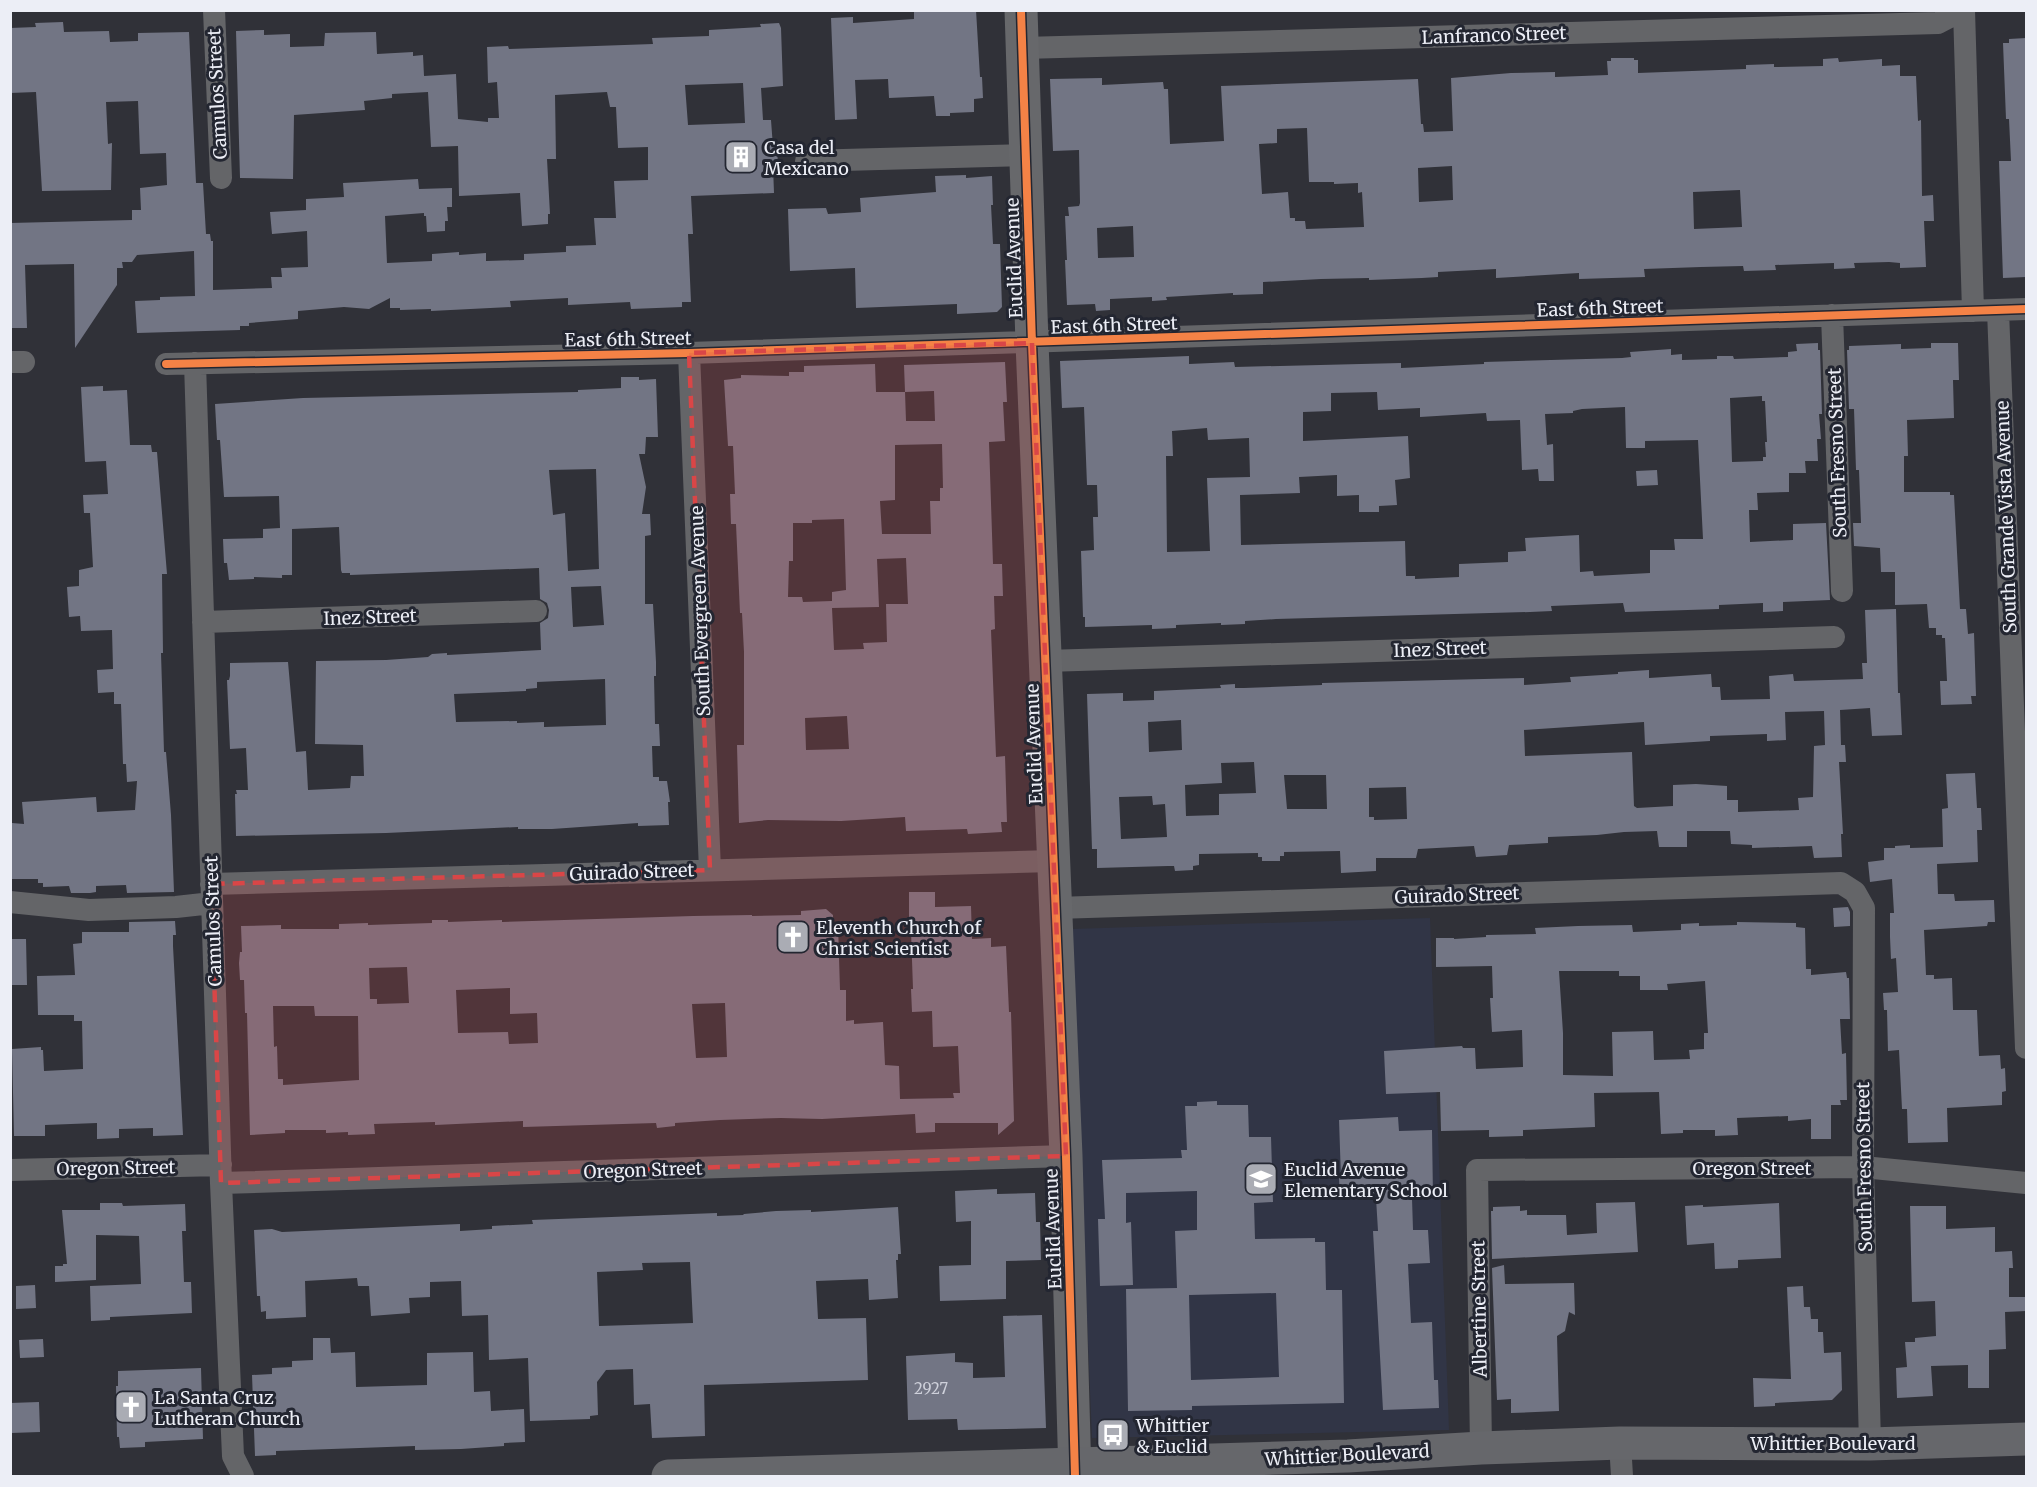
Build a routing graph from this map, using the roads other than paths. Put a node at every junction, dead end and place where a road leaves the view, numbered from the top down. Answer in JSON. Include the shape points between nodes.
{"nodes":[{"id":1,"x":214,"y":10,"type":"edge"},
{"id":2,"x":1021,"y":10,"type":"edge"},
{"id":3,"x":1964,"y":10,"type":"edge"},
{"id":4,"x":1023,"y":48,"type":"junction"},
{"id":5,"x":1027,"y":155,"type":"junction"},
{"id":6,"x":806,"y":161,"type":"dead end"},
{"id":7,"x":221,"y":178,"type":"dead end"},
{"id":8,"x":2026,"y":309,"type":"edge"},
{"id":9,"x":1998,"y":310,"type":"junction"},
{"id":10,"x":1973,"y":311,"type":"junction"},
{"id":11,"x":1832,"y":315,"type":"junction"},
{"id":12,"x":1032,"y":343,"type":"junction"},
{"id":13,"x":689,"y":353,"type":"junction"},
{"id":14,"x":195,"y":363,"type":"junction"},
{"id":15,"x":166,"y":364,"type":"dead end"},
{"id":16,"x":1842,"y":591,"type":"dead end"},
{"id":17,"x":2018,"y":604,"type":"edge"},
{"id":18,"x":537,"y":611,"type":"dead end"},
{"id":19,"x":203,"y":622,"type":"junction"},
{"id":20,"x":1834,"y":637,"type":"dead end"},
{"id":21,"x":1046,"y":661,"type":"junction"},
{"id":22,"x":1053,"y":861,"type":"junction"},
{"id":23,"x":710,"y":870,"type":"junction"},
{"id":24,"x":1855,"y":892,"type":"joint"},
{"id":25,"x":212,"y":893,"type":"junction"},
{"id":26,"x":10,"y":902,"type":"edge"},
{"id":27,"x":1056,"y":908,"type":"junction"},
{"id":28,"x":2026,"y":1048,"type":"edge"},
{"id":29,"x":1066,"y":1156,"type":"junction"},
{"id":30,"x":1863,"y":1167,"type":"junction"},
{"id":31,"x":10,"y":1170,"type":"edge"},
{"id":32,"x":1477,"y":1170,"type":"joint"},
{"id":33,"x":221,"y":1174,"type":"junction"},
{"id":34,"x":2026,"y":1184,"type":"edge"},
{"id":35,"x":2026,"y":1439,"type":"edge"},
{"id":36,"x":1620,"y":1443,"type":"junction"},
{"id":37,"x":1870,"y":1444,"type":"junction"},
{"id":38,"x":1481,"y":1448,"type":"junction"},
{"id":39,"x":1348,"y":1466,"type":"edge"},
{"id":40,"x":1075,"y":1471,"type":"edge"},
{"id":41,"x":243,"y":1476,"type":"edge"},
{"id":42,"x":668,"y":1476,"type":"edge"},
{"id":43,"x":1622,"y":1476,"type":"edge"}],
"edges":[{"from":1,"to":7,"type":"street","name":"Camulos Street"},
{"from":2,"to":4,"type":"street","name":"Euclid Avenue"},
{"from":3,"to":4,"type":"street","name":"Lanfranco Street","via":[[1938,22]]},
{"from":3,"to":10,"type":"street"},
{"from":4,"to":5,"type":"street","name":"Euclid Avenue"},
{"from":5,"to":6,"type":"street"},
{"from":5,"to":12,"type":"street","name":"Euclid Avenue"},
{"from":8,"to":9,"type":"street","name":"East 6th Street"},
{"from":9,"to":10,"type":"street","name":"East 6th Street"},
{"from":9,"to":17,"type":"street","name":"South Grande Vista Avenue"},
{"from":10,"to":11,"type":"street","name":"East 6th Street"},
{"from":11,"to":12,"type":"street","name":"East 6th Street"},
{"from":11,"to":16,"type":"street","name":"South Fresno Street"},
{"from":12,"to":13,"type":"street","name":"East 6th Street"},
{"from":12,"to":21,"type":"street","name":"Euclid Avenue"},
{"from":13,"to":14,"type":"street","name":"East 6th Street"},
{"from":13,"to":23,"type":"street","name":"South Evergreen Avenue"},
{"from":14,"to":15,"type":"street","name":"East 6th Street"},
{"from":14,"to":19,"type":"street","name":"Camulos Street"},
{"from":17,"to":28,"type":"street","name":"South Grande Vista Avenue"},
{"from":18,"to":19,"type":"street","name":"Inez Street"},
{"from":19,"to":25,"type":"street","name":"Camulos Street"},
{"from":20,"to":21,"type":"street","name":"Inez Street"},
{"from":21,"to":22,"type":"street","name":"Euclid Avenue"},
{"from":22,"to":23,"type":"street","name":"Guirado Street"},
{"from":22,"to":27,"type":"street","name":"Euclid Avenue"},
{"from":23,"to":25,"type":"street","name":"Guirado Street"},
{"from":24,"to":27,"type":"street","name":"Guirado Street","via":[[1841,883]]},
{"from":24,"to":30,"type":"street","name":"South Fresno Street","via":[[1864,908]]},
{"from":25,"to":26,"type":"street","name":"Guirado Street","via":[[176,907],[89,910]]},
{"from":25,"to":33,"type":"street","name":"Camulos Street"},
{"from":27,"to":29,"type":"street","name":"Euclid Avenue"},
{"from":29,"to":33,"type":"street","name":"Oregon Street"},
{"from":29,"to":40,"type":"street","name":"Euclid Avenue"},
{"from":30,"to":32,"type":"street","name":"Oregon Street"},
{"from":30,"to":34,"type":"street","name":"Oregon Street"},
{"from":30,"to":37,"type":"street","name":"South Fresno Street"},
{"from":31,"to":33,"type":"street","name":"Oregon Street"},
{"from":32,"to":38,"type":"street","name":"Albertine Street"},
{"from":33,"to":41,"type":"street","name":"Camulos Street","via":[[233,1456]]},
{"from":35,"to":37,"type":"main road","name":"Whittier Boulevard"},
{"from":36,"to":37,"type":"main road","name":"Whittier Boulevard"},
{"from":36,"to":38,"type":"main road","name":"Whittier Boulevard"},
{"from":36,"to":43,"type":"street"},
{"from":38,"to":39,"type":"main road","name":"Whittier Boulevard"},
{"from":39,"to":40,"type":"main road","name":"Whittier Boulevard"},
{"from":40,"to":42,"type":"main road","name":"Whittier Boulevard"}]}
